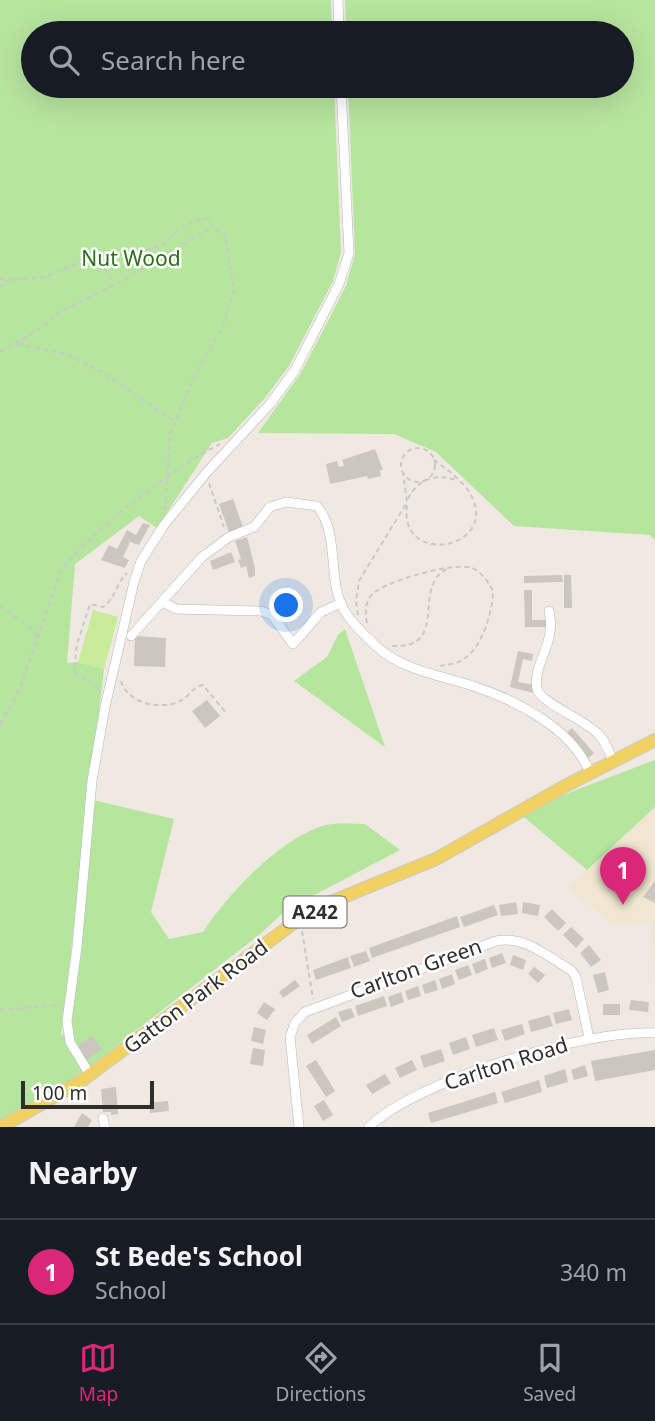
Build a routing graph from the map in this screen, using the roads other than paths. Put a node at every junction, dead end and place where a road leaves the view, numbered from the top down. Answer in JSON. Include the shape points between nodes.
{"nodes":[{"id":1,"x":338,"y":0,"type":"edge"},
{"id":2,"x":339,"y":21,"type":"edge"},
{"id":3,"x":342,"y":98,"type":"edge"},
{"id":4,"x":163,"y":601,"type":"junction"},
{"id":5,"x":341,"y":603,"type":"junction"},
{"id":6,"x":548,"y":611,"type":"dead end"},
{"id":7,"x":131,"y":636,"type":"dead end"},
{"id":8,"x":655,"y":740,"type":"edge"},
{"id":9,"x":613,"y":761,"type":"junction"},
{"id":10,"x":590,"y":773,"type":"junction"},
{"id":11,"x":655,"y":1033,"type":"edge"},
{"id":12,"x":589,"y":1038,"type":"junction"},
{"id":13,"x":90,"y":1075,"type":"junction"},
{"id":14,"x":1,"y":1127,"type":"edge"},
{"id":15,"x":299,"y":1127,"type":"edge"},
{"id":16,"x":369,"y":1127,"type":"edge"}],
"edges":[{"from":1,"to":2,"type":"street"},
{"from":3,"to":13,"type":"street","via":[[349,253],[339,284],[295,369],[164,525],[137,572],[90,793],[66,1032]]},
{"from":4,"to":5,"type":"street","via":[[176,609],[261,611],[272,615],[293,645],[321,612]]},
{"from":4,"to":5,"type":"street","via":[[202,557],[229,537],[254,527],[270,507],[286,502],[317,506],[322,512]]},
{"from":4,"to":7,"type":"street"},
{"from":5,"to":10,"type":"street","via":[[377,647],[401,663],[473,686],[537,716],[585,761]]},
{"from":6,"to":9,"type":"street","via":[[553,627],[537,680],[538,692],[598,733]]},
{"from":8,"to":9,"type":"main road","name":"Gatton Park Road","number":"A242"},
{"from":9,"to":10,"type":"main road","name":"Gatton Park Road","number":"A242"},
{"from":10,"to":13,"type":"main road","name":"Gatton Park Road","number":"A242","via":[[436,859],[331,902],[301,920]]},
{"from":11,"to":12,"type":"street","name":"Carlton Road"},
{"from":12,"to":15,"type":"street","name":"Carlton Green","via":[[571,970],[510,938],[314,1006],[295,1023],[290,1037]]},
{"from":12,"to":16,"type":"street","name":"Carlton Road","via":[[437,1086],[406,1100]]},
{"from":13,"to":14,"type":"main road","name":"Gatton Park Road","number":"A242"}]}
